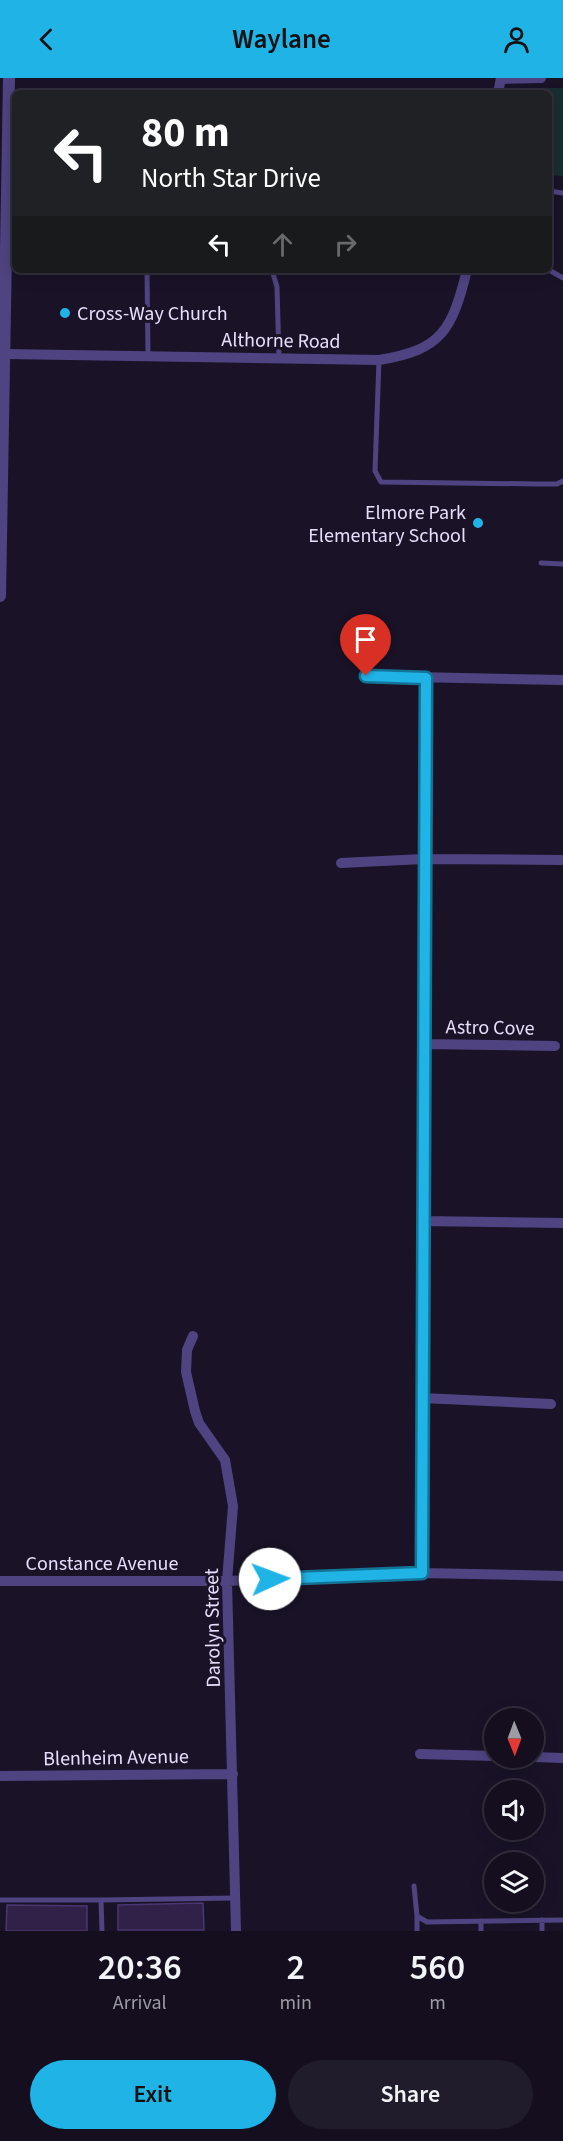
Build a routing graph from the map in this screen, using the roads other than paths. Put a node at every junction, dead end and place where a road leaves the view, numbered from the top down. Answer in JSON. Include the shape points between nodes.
{"nodes":[{"id":1,"x":9,"y":78,"type":"edge"},
{"id":2,"x":501,"y":78,"type":"edge"},
{"id":3,"x":541,"y":78,"type":"edge"},
{"id":4,"x":11,"y":238,"type":"edge"},
{"id":5,"x":147,"y":273,"type":"edge"},
{"id":6,"x":273,"y":273,"type":"edge"},
{"id":7,"x":466,"y":273,"type":"edge"},
{"id":8,"x":6,"y":354,"type":"junction"},
{"id":9,"x":148,"y":355,"type":"junction"},
{"id":10,"x":279,"y":358,"type":"junction"},
{"id":11,"x":379,"y":360,"type":"junction"},
{"id":12,"x":563,"y":481,"type":"edge"},
{"id":13,"x":541,"y":563,"type":"dead end"},
{"id":14,"x":563,"y":564,"type":"edge"},
{"id":15,"x":0,"y":596,"type":"edge"},
{"id":16,"x":366,"y":676,"type":"dead end"},
{"id":17,"x":426,"y":678,"type":"junction"},
{"id":18,"x":563,"y":680,"type":"edge"},
{"id":19,"x":423,"y":859,"type":"junction"},
{"id":20,"x":563,"y":860,"type":"edge"},
{"id":21,"x":341,"y":863,"type":"dead end"},
{"id":22,"x":424,"y":1044,"type":"junction"},
{"id":23,"x":555,"y":1046,"type":"dead end"},
{"id":24,"x":422,"y":1221,"type":"junction"},
{"id":25,"x":563,"y":1223,"type":"edge"},
{"id":26,"x":193,"y":1336,"type":"dead end"},
{"id":27,"x":422,"y":1398,"type":"junction"},
{"id":28,"x":551,"y":1404,"type":"dead end"},
{"id":29,"x":422,"y":1573,"type":"junction"},
{"id":30,"x":563,"y":1576,"type":"edge"},
{"id":31,"x":0,"y":1581,"type":"edge"},
{"id":32,"x":227,"y":1581,"type":"junction"},
{"id":33,"x":420,"y":1754,"type":"dead end"},
{"id":34,"x":484,"y":1756,"type":"edge"},
{"id":35,"x":544,"y":1757,"type":"edge"},
{"id":36,"x":563,"y":1758,"type":"edge"},
{"id":37,"x":233,"y":1774,"type":"junction"},
{"id":38,"x":0,"y":1776,"type":"edge"},
{"id":39,"x":414,"y":1886,"type":"dead end"},
{"id":40,"x":236,"y":1898,"type":"junction"},
{"id":41,"x":0,"y":1900,"type":"edge"},
{"id":42,"x":100,"y":1900,"type":"junction"},
{"id":43,"x":417,"y":1916,"type":"junction"},
{"id":44,"x":542,"y":1920,"type":"junction"},
{"id":45,"x":563,"y":1920,"type":"edge"},
{"id":46,"x":480,"y":1921,"type":"junction"},
{"id":47,"x":102,"y":1931,"type":"edge"},
{"id":48,"x":236,"y":1931,"type":"edge"},
{"id":49,"x":417,"y":1931,"type":"edge"},
{"id":50,"x":481,"y":1931,"type":"edge"},
{"id":51,"x":542,"y":1931,"type":"edge"}],
"edges":[{"from":1,"to":4,"type":"street"},
{"from":2,"to":3,"type":"street"},
{"from":4,"to":8,"type":"street"},
{"from":5,"to":9,"type":"lane"},
{"from":6,"to":10,"type":"lane","via":[[277,287]]},
{"from":7,"to":11,"type":"street","name":"Althorne Road","via":[[449,327],[426,349]]},
{"from":8,"to":9,"type":"street","name":"Althorne Road"},
{"from":8,"to":15,"type":"street"},
{"from":9,"to":10,"type":"street","name":"Althorne Road"},
{"from":10,"to":11,"type":"street","name":"Althorne Road"},
{"from":11,"to":12,"type":"lane","via":[[375,471],[381,482]]},
{"from":13,"to":14,"type":"lane"},
{"from":16,"to":17,"type":"street"},
{"from":17,"to":18,"type":"street"},
{"from":17,"to":19,"type":"street"},
{"from":19,"to":20,"type":"street"},
{"from":19,"to":21,"type":"street"},
{"from":19,"to":22,"type":"street"},
{"from":22,"to":23,"type":"street","name":"Astro Cove"},
{"from":22,"to":24,"type":"street"},
{"from":24,"to":25,"type":"street"},
{"from":24,"to":27,"type":"street"},
{"from":26,"to":32,"type":"street","name":"Darolyn Street","via":[[186,1372],[195,1411],[225,1460],[233,1506]]},
{"from":27,"to":28,"type":"street"},
{"from":27,"to":29,"type":"street"},
{"from":29,"to":30,"type":"street","name":"Constance Avenue"},
{"from":29,"to":32,"type":"street","name":"Constance Avenue"},
{"from":31,"to":32,"type":"street","name":"Constance Avenue"},
{"from":32,"to":37,"type":"street","name":"Darolyn Street"},
{"from":33,"to":34,"type":"street"},
{"from":35,"to":36,"type":"street"},
{"from":37,"to":38,"type":"street","name":"Blenheim Avenue"},
{"from":37,"to":40,"type":"street","name":"Darolyn Street"},
{"from":39,"to":43,"type":"lane"},
{"from":40,"to":42,"type":"lane"},
{"from":40,"to":48,"type":"street","name":"Darolyn Street"},
{"from":41,"to":42,"type":"lane"},
{"from":42,"to":47,"type":"lane"},
{"from":43,"to":46,"type":"lane","via":[[427,1922]]},
{"from":43,"to":49,"type":"lane"},
{"from":44,"to":45,"type":"lane"},
{"from":44,"to":46,"type":"lane"},
{"from":44,"to":51,"type":"lane"},
{"from":46,"to":50,"type":"lane"}]}
